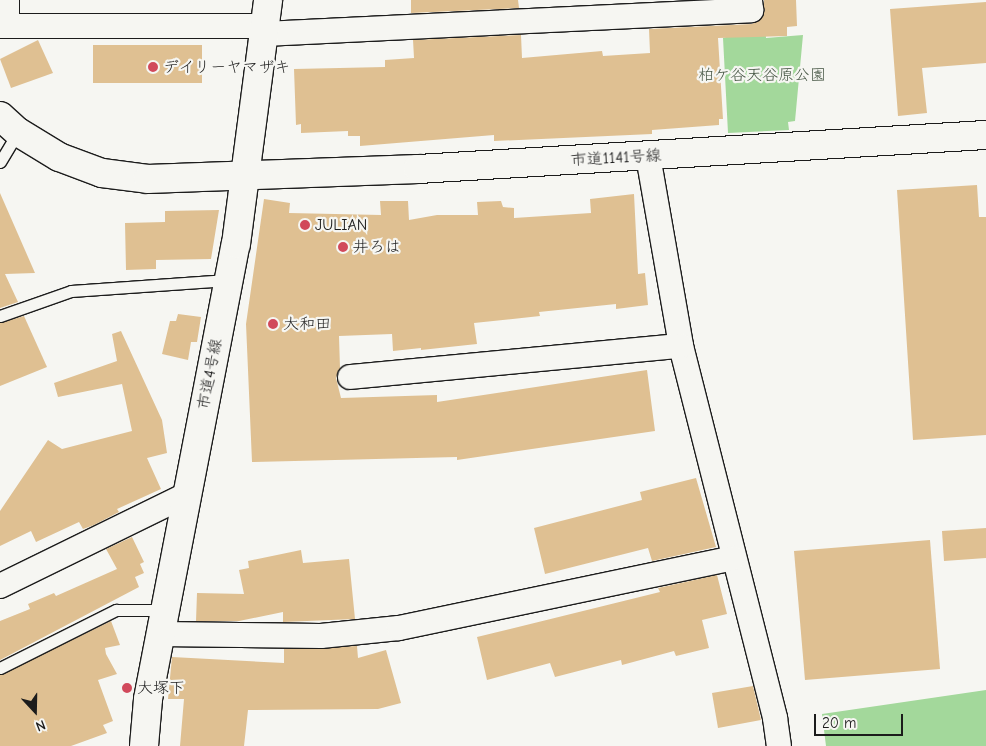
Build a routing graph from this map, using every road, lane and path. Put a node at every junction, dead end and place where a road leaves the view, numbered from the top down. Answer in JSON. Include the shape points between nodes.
{"nodes":[{"id":1,"x":7,"y":0,"type":"edge"},
{"id":2,"x":750,"y":0,"type":"edge"},
{"id":3,"x":266,"y":20,"type":"edge"},
{"id":4,"x":3,"y":26,"type":"edge"},
{"id":5,"x":9,"y":124,"type":"edge"},
{"id":6,"x":986,"y":135,"type":"edge"},
{"id":7,"x":648,"y":156,"type":"junction"},
{"id":8,"x":0,"y":162,"type":"edge"},
{"id":9,"x":246,"y":174,"type":"junction"},
{"id":10,"x":228,"y":280,"type":"junction"},
{"id":11,"x":0,"y":316,"type":"edge"},
{"id":12,"x":681,"y":346,"type":"junction"},
{"id":13,"x":350,"y":377,"type":"dead end"},
{"id":14,"x":186,"y":495,"type":"junction"},
{"id":15,"x":733,"y":558,"type":"junction"},
{"id":16,"x":0,"y":586,"type":"edge"},
{"id":17,"x":162,"y":622,"type":"junction"},
{"id":18,"x":0,"y":668,"type":"edge"},
{"id":19,"x":144,"y":746,"type":"edge"},
{"id":20,"x":779,"y":746,"type":"edge"}],
"edges":[{"from":1,"to":4,"type":"street"},
{"from":2,"to":3,"type":"street","via":[[751,10]]},
{"from":3,"to":4,"type":"street"},
{"from":3,"to":9,"type":"street","name":"市道4号線"},
{"from":5,"to":8,"type":"lane"},
{"from":5,"to":9,"type":"street","name":"市道1141号線","via":[[59,157],[102,173],[148,179],[218,178]]},
{"from":6,"to":7,"type":"street","name":"市道1141号線"},
{"from":7,"to":9,"type":"street","name":"市道1141号線","via":[[418,170]]},
{"from":7,"to":12,"type":"street"},
{"from":9,"to":10,"type":"street","name":"市道4号線"},
{"from":10,"to":11,"type":"lane","via":[[71,292]]},
{"from":10,"to":14,"type":"street","name":"市道4号線"},
{"from":12,"to":13,"type":"street"},
{"from":12,"to":15,"type":"street"},
{"from":14,"to":16,"type":"street"},
{"from":14,"to":17,"type":"street","name":"市道4号線"},
{"from":15,"to":17,"type":"street","via":[[399,628],[321,636]]},
{"from":15,"to":20,"type":"street","via":[[775,718]]},
{"from":17,"to":18,"type":"lane","via":[[116,610]]},
{"from":17,"to":19,"type":"street","name":"市道4号線","via":[[148,699]]}]}
